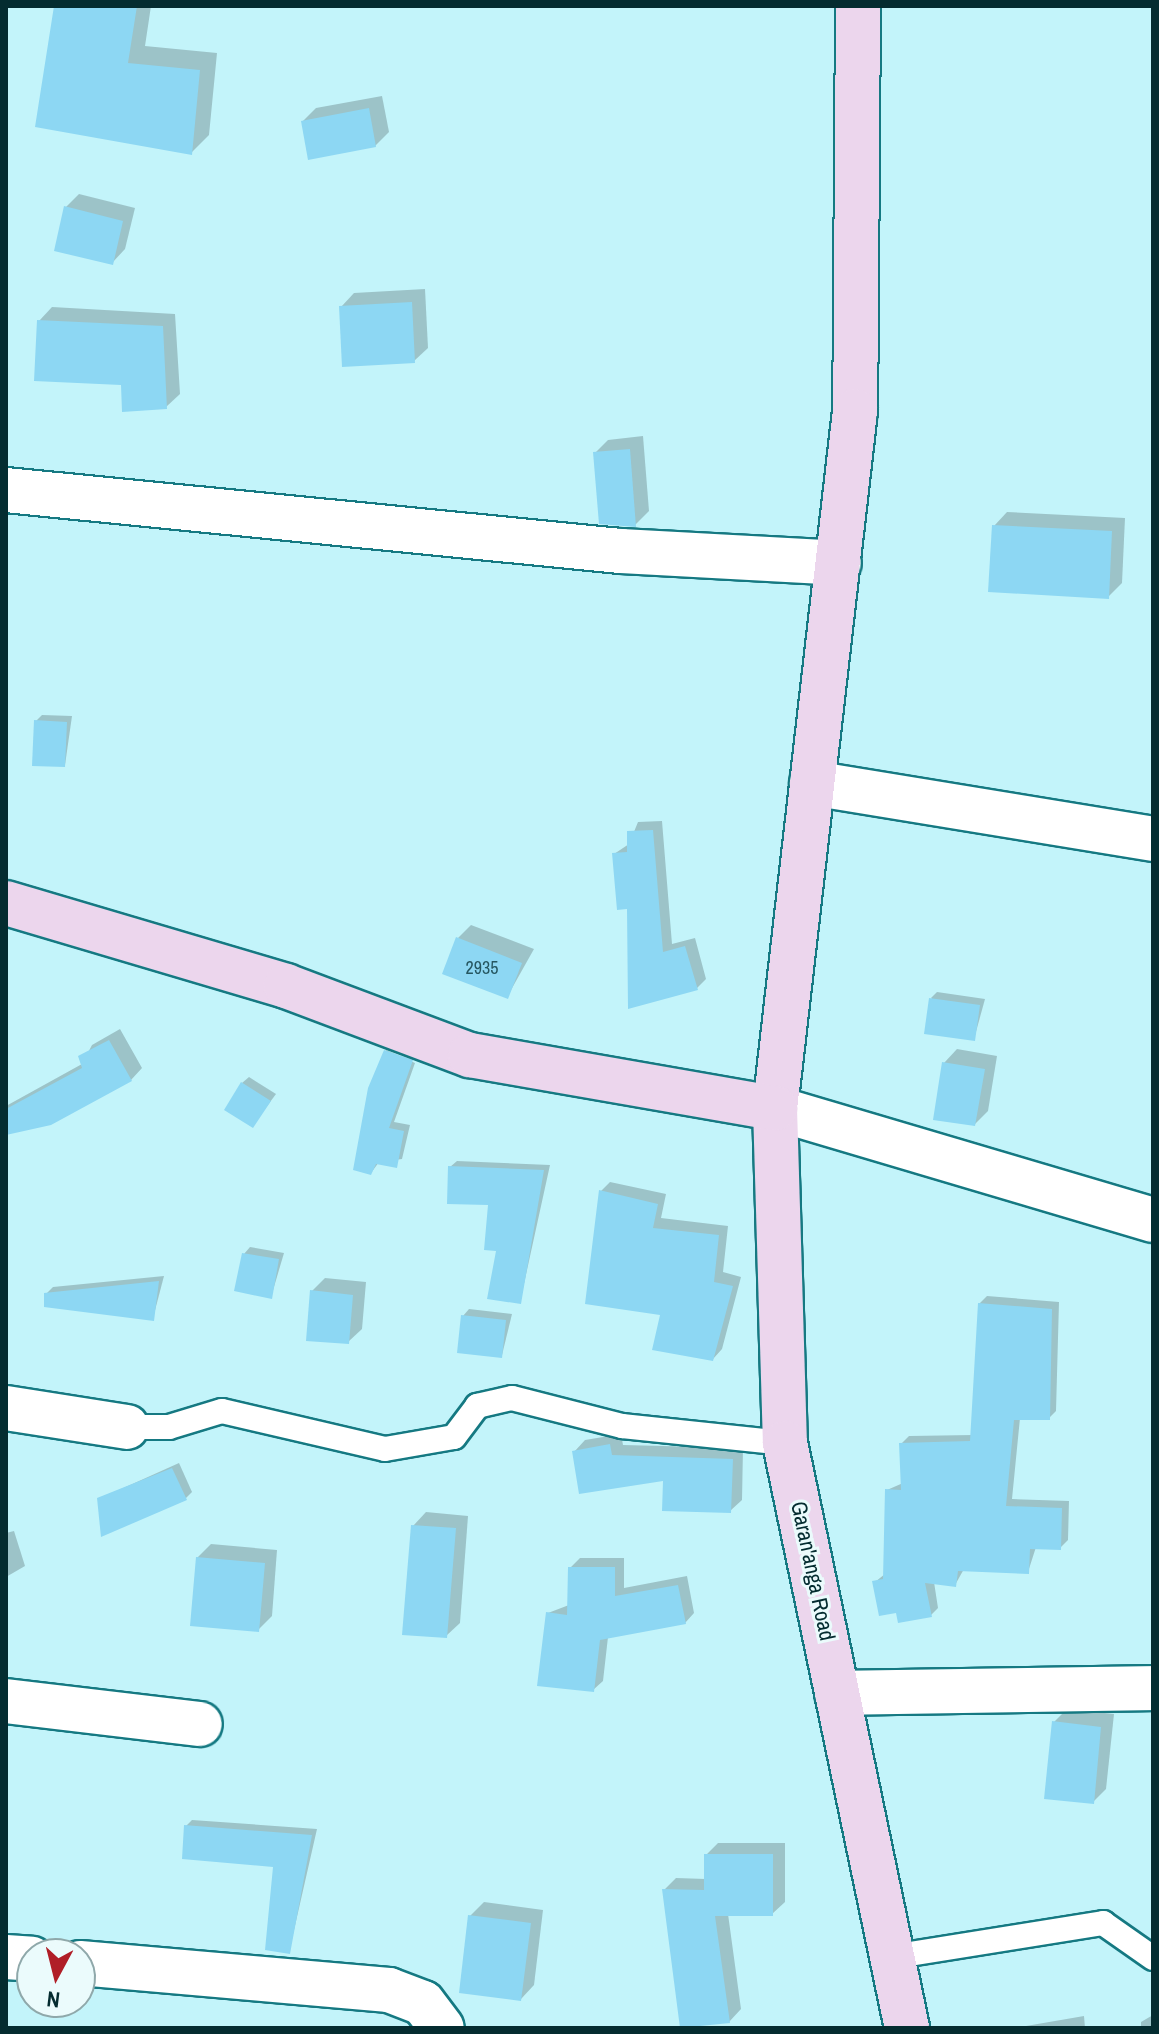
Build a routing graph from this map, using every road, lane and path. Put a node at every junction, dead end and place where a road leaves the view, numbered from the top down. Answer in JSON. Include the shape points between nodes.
{"nodes":[{"id":1,"x":858,"y":6,"type":"edge"},
{"id":2,"x":6,"y":490,"type":"edge"},
{"id":3,"x":839,"y":563,"type":"junction"},
{"id":4,"x":812,"y":783,"type":"junction"},
{"id":5,"x":1153,"y":839,"type":"edge"},
{"id":6,"x":6,"y":903,"type":"edge"},
{"id":7,"x":775,"y":1108,"type":"junction"},
{"id":8,"x":1153,"y":1220,"type":"edge"},
{"id":9,"x":6,"y":1408,"type":"edge"},
{"id":10,"x":127,"y":1427,"type":"joint"},
{"id":11,"x":785,"y":1443,"type":"junction"},
{"id":12,"x":1153,"y":1688,"type":"edge"},
{"id":13,"x":837,"y":1693,"type":"junction"},
{"id":14,"x":6,"y":1701,"type":"edge"},
{"id":15,"x":200,"y":1724,"type":"dead end"},
{"id":16,"x":891,"y":1957,"type":"junction"},
{"id":17,"x":1153,"y":1958,"type":"edge"},
{"id":18,"x":96,"y":1964,"type":"edge"},
{"id":19,"x":442,"y":2028,"type":"edge"},
{"id":20,"x":907,"y":2028,"type":"edge"}],
"edges":[{"from":1,"to":3,"type":"street","name":"Garan'anga Road","via":[[855,411]]},
{"from":2,"to":3,"type":"street","via":[[620,551]]},
{"from":3,"to":4,"type":"street","name":"Garan'anga Road"},
{"from":4,"to":5,"type":"street"},
{"from":4,"to":7,"type":"street","name":"Garan'anga Road"},
{"from":6,"to":7,"type":"street","via":[[286,986],[470,1055]]},
{"from":7,"to":8,"type":"street"},
{"from":7,"to":11,"type":"street","name":"Garan'anga Road"},
{"from":9,"to":10,"type":"street"},
{"from":10,"to":11,"type":"lane","via":[[169,1427],[222,1411],[385,1449],[454,1437],[477,1406],[512,1398],[622,1426]]},
{"from":11,"to":13,"type":"street","name":"Garan'anga Road"},
{"from":12,"to":13,"type":"street"},
{"from":13,"to":16,"type":"street","name":"Garan'anga Road"},
{"from":14,"to":15,"type":"street"},
{"from":16,"to":17,"type":"lane","via":[[1103,1923]]},
{"from":16,"to":20,"type":"street","name":"Garan'anga Road"},
{"from":18,"to":19,"type":"street","via":[[389,1990],[423,2003]]}]}
